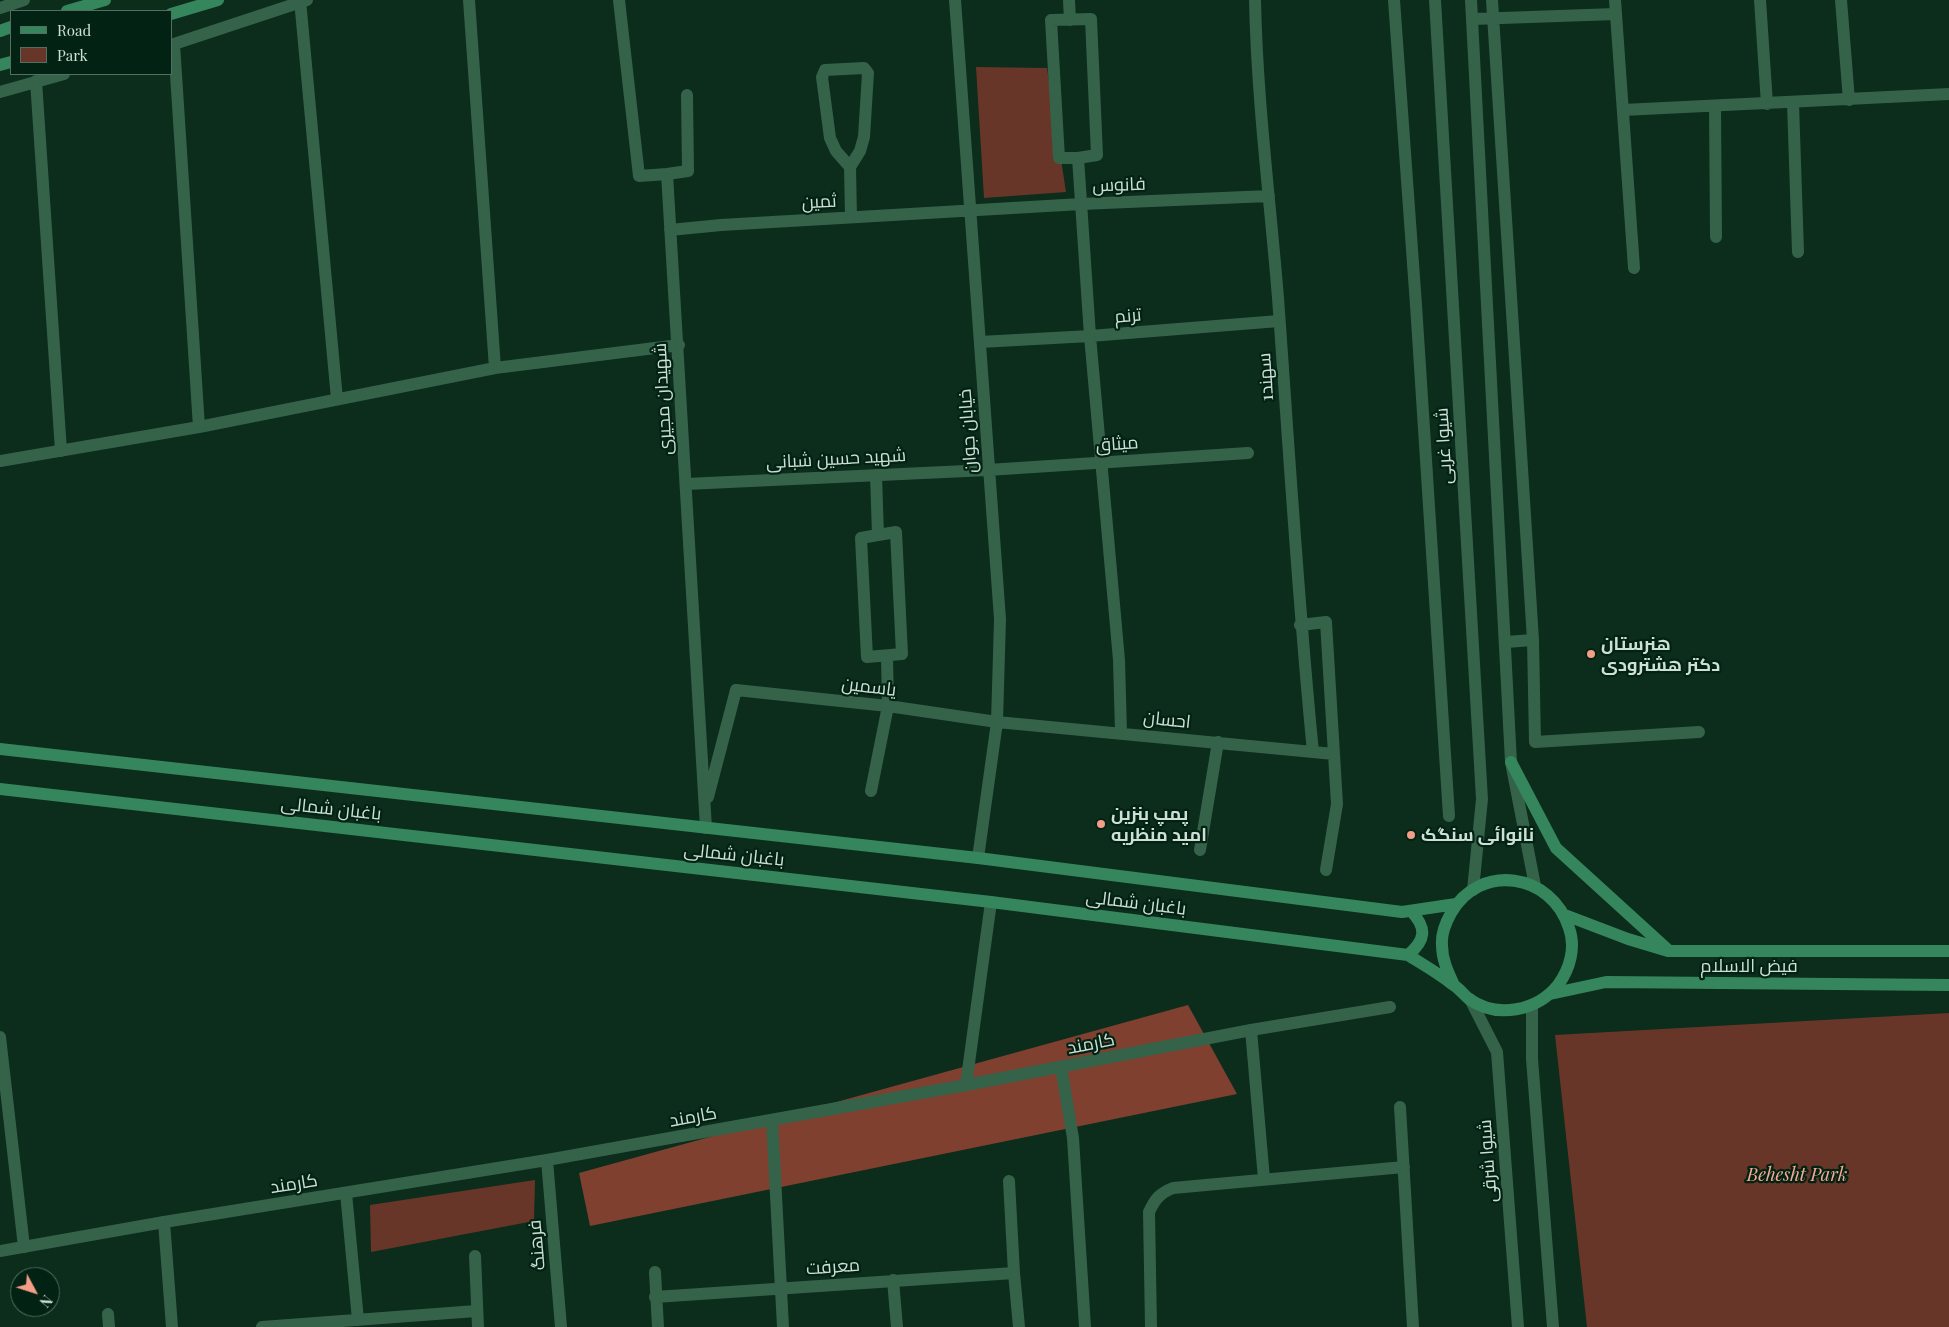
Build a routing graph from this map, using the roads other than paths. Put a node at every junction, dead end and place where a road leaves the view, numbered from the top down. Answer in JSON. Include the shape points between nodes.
{"nodes":[{"id":1,"x":24,"y":0,"type":"edge"},
{"id":2,"x":105,"y":0,"type":"edge"},
{"id":3,"x":218,"y":0,"type":"edge"},
{"id":4,"x":469,"y":0,"type":"edge"},
{"id":5,"x":619,"y":0,"type":"edge"},
{"id":6,"x":956,"y":0,"type":"edge"},
{"id":7,"x":1069,"y":0,"type":"edge"},
{"id":8,"x":1254,"y":0,"type":"edge"},
{"id":9,"x":1394,"y":0,"type":"edge"},
{"id":10,"x":1435,"y":0,"type":"edge"},
{"id":11,"x":1471,"y":0,"type":"edge"},
{"id":12,"x":1492,"y":0,"type":"edge"},
{"id":13,"x":1615,"y":0,"type":"edge"},
{"id":14,"x":1760,"y":0,"type":"edge"},
{"id":15,"x":1841,"y":0,"type":"edge"},
{"id":16,"x":303,"y":1,"type":"edge"},
{"id":17,"x":0,"y":8,"type":"edge"},
{"id":18,"x":70,"y":10,"type":"edge"},
{"id":19,"x":172,"y":14,"type":"edge"},
{"id":20,"x":1616,"y":14,"type":"junction"},
{"id":21,"x":1494,"y":18,"type":"junction"},
{"id":22,"x":1473,"y":19,"type":"junction"},
{"id":23,"x":1070,"y":20,"type":"junction"},
{"id":24,"x":173,"y":45,"type":"edge"},
{"id":25,"x":60,"y":75,"type":"edge"},
{"id":26,"x":36,"y":81,"type":"junction"},
{"id":27,"x":0,"y":92,"type":"edge"},
{"id":28,"x":1949,"y":94,"type":"edge"},
{"id":29,"x":687,"y":95,"type":"dead end"},
{"id":30,"x":1848,"y":100,"type":"junction"},
{"id":31,"x":1793,"y":103,"type":"junction"},
{"id":32,"x":1767,"y":104,"type":"junction"},
{"id":33,"x":1715,"y":106,"type":"junction"},
{"id":34,"x":1623,"y":110,"type":"junction"},
{"id":35,"x":1078,"y":158,"type":"junction"},
{"id":36,"x":850,"y":166,"type":"junction"},
{"id":37,"x":667,"y":174,"type":"junction"},
{"id":38,"x":1269,"y":196,"type":"junction"},
{"id":39,"x":1081,"y":204,"type":"junction"},
{"id":40,"x":970,"y":211,"type":"junction"},
{"id":41,"x":851,"y":217,"type":"junction"},
{"id":42,"x":670,"y":230,"type":"junction"},
{"id":43,"x":1716,"y":236,"type":"dead end"},
{"id":44,"x":1798,"y":252,"type":"dead end"},
{"id":45,"x":1634,"y":268,"type":"dead end"},
{"id":46,"x":1279,"y":321,"type":"junction"},
{"id":47,"x":1090,"y":336,"type":"junction"},
{"id":48,"x":980,"y":342,"type":"junction"},
{"id":49,"x":678,"y":345,"type":"junction"},
{"id":50,"x":495,"y":368,"type":"junction"},
{"id":51,"x":338,"y":399,"type":"junction"},
{"id":52,"x":198,"y":427,"type":"junction"},
{"id":53,"x":61,"y":451,"type":"junction"},
{"id":54,"x":1248,"y":453,"type":"dead end"},
{"id":55,"x":0,"y":460,"type":"edge"},
{"id":56,"x":1100,"y":462,"type":"junction"},
{"id":57,"x":988,"y":470,"type":"junction"},
{"id":58,"x":876,"y":475,"type":"junction"},
{"id":59,"x":686,"y":484,"type":"junction"},
{"id":60,"x":878,"y":535,"type":"junction"},
{"id":61,"x":1300,"y":625,"type":"junction"},
{"id":62,"x":1533,"y":640,"type":"junction"},
{"id":63,"x":1506,"y":642,"type":"junction"},
{"id":64,"x":887,"y":656,"type":"junction"},
{"id":65,"x":888,"y":706,"type":"junction"},
{"id":66,"x":997,"y":722,"type":"junction"},
{"id":67,"x":1699,"y":732,"type":"dead end"},
{"id":68,"x":1122,"y":733,"type":"junction"},
{"id":69,"x":1218,"y":742,"type":"junction"},
{"id":70,"x":0,"y":749,"type":"edge"},
{"id":71,"x":1313,"y":752,"type":"junction"},
{"id":72,"x":1334,"y":754,"type":"junction"},
{"id":73,"x":1511,"y":762,"type":"junction"},
{"id":74,"x":0,"y":789,"type":"edge"},
{"id":75,"x":871,"y":791,"type":"dead end"},
{"id":76,"x":705,"y":809,"type":"junction"},
{"id":77,"x":1449,"y":816,"type":"dead end"},
{"id":78,"x":706,"y":828,"type":"junction"},
{"id":79,"x":1200,"y":850,"type":"dead end"},
{"id":80,"x":978,"y":858,"type":"junction"},
{"id":81,"x":1326,"y":870,"type":"dead end"},
{"id":82,"x":1535,"y":886,"type":"junction"},
{"id":83,"x":1473,"y":890,"type":"junction"},
{"id":84,"x":991,"y":902,"type":"junction"},
{"id":85,"x":1456,"y":904,"type":"junction"},
{"id":86,"x":1411,"y":911,"type":"junction"},
{"id":87,"x":1565,"y":915,"type":"junction"},
{"id":88,"x":1668,"y":951,"type":"junction"},
{"id":89,"x":1949,"y":951,"type":"edge"},
{"id":90,"x":1408,"y":955,"type":"junction"},
{"id":91,"x":1949,"y":984,"type":"edge"},
{"id":92,"x":1454,"y":985,"type":"junction"},
{"id":93,"x":1550,"y":994,"type":"junction"},
{"id":94,"x":1470,"y":999,"type":"junction"},
{"id":95,"x":1532,"y":1006,"type":"junction"},
{"id":96,"x":1390,"y":1007,"type":"dead end"},
{"id":97,"x":1251,"y":1030,"type":"junction"},
{"id":98,"x":0,"y":1037,"type":"edge"},
{"id":99,"x":1061,"y":1067,"type":"junction"},
{"id":100,"x":966,"y":1086,"type":"junction"},
{"id":101,"x":1400,"y":1107,"type":"dead end"},
{"id":102,"x":772,"y":1120,"type":"junction"},
{"id":103,"x":547,"y":1160,"type":"junction"},
{"id":104,"x":1404,"y":1167,"type":"junction"},
{"id":105,"x":1264,"y":1179,"type":"junction"},
{"id":106,"x":1009,"y":1181,"type":"dead end"},
{"id":107,"x":346,"y":1193,"type":"junction"},
{"id":108,"x":164,"y":1222,"type":"junction"},
{"id":109,"x":24,"y":1247,"type":"junction"},
{"id":110,"x":0,"y":1251,"type":"edge"},
{"id":111,"x":475,"y":1256,"type":"dead end"},
{"id":112,"x":655,"y":1272,"type":"dead end"},
{"id":113,"x":1014,"y":1273,"type":"junction"},
{"id":114,"x":893,"y":1280,"type":"junction"},
{"id":115,"x":782,"y":1288,"type":"junction"},
{"id":116,"x":655,"y":1297,"type":"junction"},
{"id":117,"x":476,"y":1311,"type":"junction"},
{"id":118,"x":358,"y":1320,"type":"junction"},
{"id":119,"x":172,"y":1327,"type":"edge"},
{"id":120,"x":262,"y":1327,"type":"edge"},
{"id":121,"x":478,"y":1327,"type":"edge"},
{"id":122,"x":562,"y":1327,"type":"edge"},
{"id":123,"x":658,"y":1327,"type":"edge"},
{"id":124,"x":783,"y":1327,"type":"edge"},
{"id":125,"x":897,"y":1327,"type":"edge"},
{"id":126,"x":1019,"y":1327,"type":"edge"},
{"id":127,"x":1084,"y":1327,"type":"edge"},
{"id":128,"x":1151,"y":1327,"type":"edge"},
{"id":129,"x":1413,"y":1327,"type":"edge"},
{"id":130,"x":1518,"y":1327,"type":"edge"},
{"id":131,"x":1553,"y":1327,"type":"edge"}],
"edges":[{"from":1,"to":17,"type":"street"},
{"from":2,"to":18,"type":"main road"},
{"from":3,"to":19,"type":"main road"},
{"from":4,"to":50,"type":"street"},
{"from":5,"to":37,"type":"street","via":[[639,176]]},
{"from":6,"to":40,"type":"street","name":"خیابان جوان"},
{"from":7,"to":23,"type":"street"},
{"from":8,"to":38,"type":"street","name":"1سهند"},
{"from":9,"to":77,"type":"street"},
{"from":10,"to":83,"type":"street","name":"شیوا غربی","via":[[1482,799]]},
{"from":11,"to":22,"type":"street"},
{"from":12,"to":21,"type":"street"},
{"from":13,"to":20,"type":"street"},
{"from":14,"to":32,"type":"street"},
{"from":15,"to":30,"type":"street"},
{"from":16,"to":24,"type":"street"},
{"from":16,"to":51,"type":"street"},
{"from":20,"to":21,"type":"street"},
{"from":20,"to":34,"type":"street"},
{"from":21,"to":22,"type":"street"},
{"from":21,"to":62,"type":"street"},
{"from":22,"to":63,"type":"street"},
{"from":23,"to":35,"type":"street","via":[[1051,20],[1060,158]]},
{"from":23,"to":35,"type":"street","via":[[1091,19],[1097,155]]},
{"from":24,"to":52,"type":"street"},
{"from":25,"to":26,"type":"street"},
{"from":26,"to":27,"type":"street"},
{"from":26,"to":53,"type":"street"},
{"from":28,"to":30,"type":"street"},
{"from":29,"to":37,"type":"street","via":[[688,171]]},
{"from":30,"to":31,"type":"street"},
{"from":31,"to":32,"type":"street"},
{"from":31,"to":44,"type":"street"},
{"from":32,"to":33,"type":"street"},
{"from":33,"to":34,"type":"street"},
{"from":33,"to":43,"type":"street"},
{"from":34,"to":45,"type":"street"},
{"from":35,"to":39,"type":"street"},
{"from":36,"to":36,"type":"street","via":[[864,137],[868,73],[864,68],[825,70],[822,76],[830,138],[836,151]]},
{"from":36,"to":41,"type":"street"},
{"from":37,"to":42,"type":"street","name":"شهیدان مجیری"},
{"from":38,"to":39,"type":"street","name":"فانوس"},
{"from":38,"to":46,"type":"street","name":"1سهند"},
{"from":39,"to":40,"type":"street","name":"فانوس"},
{"from":39,"to":47,"type":"street"},
{"from":40,"to":41,"type":"street","name":"ثمین"},
{"from":40,"to":48,"type":"street","name":"خیابان جوان"},
{"from":41,"to":42,"type":"street","name":"ثمین"},
{"from":42,"to":49,"type":"street","name":"شهیدان مجیری"},
{"from":46,"to":47,"type":"street","name":"ترنم"},
{"from":46,"to":61,"type":"street","name":"1سهند"},
{"from":47,"to":48,"type":"street","name":"ترنم"},
{"from":47,"to":56,"type":"street"},
{"from":48,"to":57,"type":"street","name":"خیابان جوان"},
{"from":49,"to":50,"type":"street"},
{"from":49,"to":59,"type":"street","name":"شهیدان مجیری"},
{"from":50,"to":51,"type":"street"},
{"from":51,"to":52,"type":"street"},
{"from":52,"to":53,"type":"street"},
{"from":53,"to":55,"type":"street"},
{"from":54,"to":56,"type":"street","name":"میثاق"},
{"from":56,"to":57,"type":"street","name":"میثاق"},
{"from":56,"to":68,"type":"street","via":[[1120,660]]},
{"from":57,"to":58,"type":"street","name":"شهید حسین شبانی"},
{"from":57,"to":66,"type":"street","name":"خیابان جوان","via":[[1000,619]]},
{"from":58,"to":59,"type":"street","name":"شهید حسین شبانی"},
{"from":58,"to":60,"type":"street"},
{"from":59,"to":76,"type":"street","name":"شهیدان مجیری"},
{"from":60,"to":64,"type":"street","via":[[896,532],[902,654]]},
{"from":60,"to":64,"type":"street","via":[[861,538],[867,658]]},
{"from":61,"to":71,"type":"street","name":"1سهند"},
{"from":61,"to":72,"type":"street","via":[[1326,622]]},
{"from":62,"to":63,"type":"street"},
{"from":62,"to":67,"type":"street","via":[[1534,742]]},
{"from":63,"to":73,"type":"street"},
{"from":64,"to":65,"type":"street"},
{"from":65,"to":66,"type":"street","name":"یاسمین"},
{"from":65,"to":75,"type":"street"},
{"from":65,"to":76,"type":"street","name":"یاسمین","via":[[736,690]]},
{"from":66,"to":68,"type":"street","name":"احسان"},
{"from":66,"to":80,"type":"street","name":"خیابان جوان"},
{"from":68,"to":69,"type":"street","name":"احسان"},
{"from":69,"to":71,"type":"street","name":"احسان"},
{"from":69,"to":79,"type":"street"},
{"from":70,"to":78,"type":"main road","name":"باغبان شمالی"},
{"from":71,"to":72,"type":"street","name":"احسان"},
{"from":72,"to":81,"type":"street","via":[[1337,804]]},
{"from":73,"to":82,"type":"street"},
{"from":73,"to":88,"type":"main road","via":[[1556,848]]},
{"from":74,"to":84,"type":"main road","name":"باغبان شمالی"},
{"from":76,"to":78,"type":"street","name":"شهیدان مجیری"},
{"from":78,"to":80,"type":"main road","name":"باغبان شمالی"},
{"from":80,"to":86,"type":"main road","name":"باغبان شمالی"},
{"from":82,"to":83,"type":"main road","via":[[1514,880],[1492,881]]},
{"from":82,"to":87,"type":"main road","via":[[1552,898]]},
{"from":83,"to":85,"type":"main road"},
{"from":84,"to":90,"type":"main road","name":"باغبان شمالی"},
{"from":84,"to":100,"type":"street"},
{"from":85,"to":86,"type":"main road","name":"باغبان شمالی"},
{"from":85,"to":92,"type":"main road","via":[[1446,923],[1442,944],[1445,965]]},
{"from":86,"to":90,"type":"main road","via":[[1420,920],[1423,934],[1418,946]]},
{"from":87,"to":88,"type":"main road","name":"فیض الاسلام"},
{"from":87,"to":93,"type":"main road","via":[[1572,936],[1571,957],[1564,977]]},
{"from":88,"to":89,"type":"main road","name":"فیض الاسلام"},
{"from":90,"to":92,"type":"main road","name":"باغبان شمالی"},
{"from":91,"to":93,"type":"main road","name":"فیض الاسلام","via":[[1606,982]]},
{"from":92,"to":94,"type":"main road"},
{"from":93,"to":95,"type":"main road"},
{"from":94,"to":95,"type":"main road","via":[[1497,1009]]},
{"from":94,"to":130,"type":"street","name":"شیوا شرقی","via":[[1497,1052]]},
{"from":95,"to":131,"type":"street","via":[[1532,1059]]},
{"from":96,"to":97,"type":"street","name":"کارمند"},
{"from":97,"to":99,"type":"street","name":"کارمند"},
{"from":97,"to":105,"type":"street"},
{"from":98,"to":109,"type":"street"},
{"from":99,"to":100,"type":"street","name":"کارمند"},
{"from":99,"to":127,"type":"street","via":[[1073,1138]]},
{"from":100,"to":102,"type":"street","name":"کارمند"},
{"from":101,"to":104,"type":"street"},
{"from":102,"to":103,"type":"street","name":"کارمند"},
{"from":102,"to":115,"type":"street"},
{"from":103,"to":107,"type":"street","name":"کارمند"},
{"from":103,"to":122,"type":"street","name":"فرهنگ"},
{"from":104,"to":105,"type":"street"},
{"from":104,"to":129,"type":"street"},
{"from":105,"to":128,"type":"street","via":[[1173,1188],[1154,1200],[1150,1212]]},
{"from":106,"to":113,"type":"street"},
{"from":107,"to":108,"type":"street","name":"کارمند"},
{"from":107,"to":118,"type":"street"},
{"from":108,"to":109,"type":"street","name":"کارمند"},
{"from":108,"to":119,"type":"street"},
{"from":109,"to":110,"type":"street","name":"کارمند"},
{"from":111,"to":117,"type":"street"},
{"from":112,"to":116,"type":"street"},
{"from":113,"to":114,"type":"street","name":"معرفت"},
{"from":113,"to":126,"type":"street"},
{"from":114,"to":115,"type":"street","name":"معرفت"},
{"from":114,"to":125,"type":"street"},
{"from":115,"to":116,"type":"street","name":"معرفت"},
{"from":115,"to":124,"type":"street"},
{"from":116,"to":123,"type":"street"},
{"from":117,"to":118,"type":"street"},
{"from":117,"to":121,"type":"street"},
{"from":118,"to":120,"type":"street"}]}
